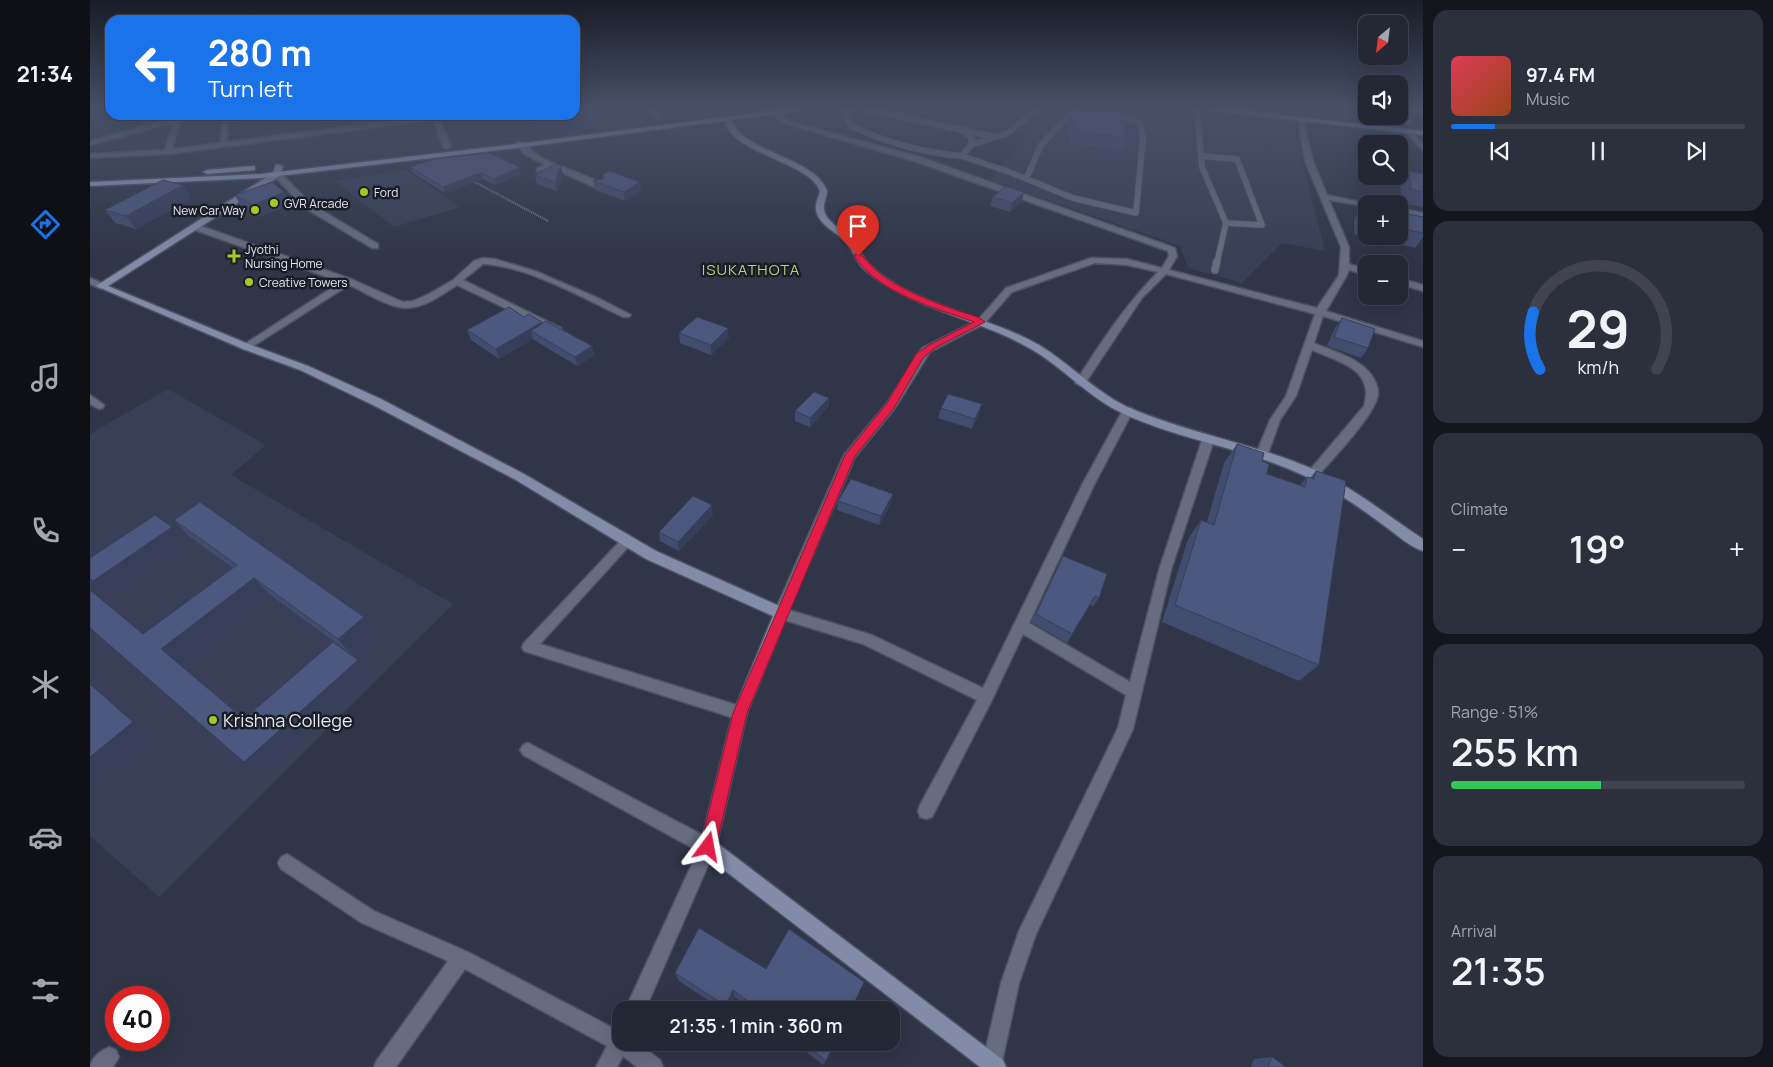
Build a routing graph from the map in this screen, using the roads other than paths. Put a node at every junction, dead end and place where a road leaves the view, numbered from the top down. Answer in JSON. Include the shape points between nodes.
{"nodes":[{"id":1,"x":360,"y":159,"type":"edge"},
{"id":2,"x":383,"y":159,"type":"edge"},
{"id":3,"x":540,"y":159,"type":"edge"},
{"id":4,"x":780,"y":159,"type":"edge"},
{"id":5,"x":916,"y":159,"type":"edge"},
{"id":6,"x":970,"y":159,"type":"edge"},
{"id":7,"x":1035,"y":159,"type":"edge"},
{"id":8,"x":1140,"y":159,"type":"edge"},
{"id":9,"x":1201,"y":159,"type":"edge"},
{"id":10,"x":1237,"y":159,"type":"edge"},
{"id":11,"x":1309,"y":159,"type":"edge"},
{"id":12,"x":551,"y":165,"type":"junction"},
{"id":13,"x":278,"y":170,"type":"junction"},
{"id":14,"x":540,"y":170,"type":"edge"},
{"id":15,"x":90,"y":176,"type":"edge"},
{"id":16,"x":1026,"y":179,"type":"junction"},
{"id":17,"x":90,"y":184,"type":"edge"},
{"id":18,"x":600,"y":186,"type":"edge"},
{"id":19,"x":1324,"y":197,"type":"junction"},
{"id":20,"x":1358,"y":203,"type":"edge"},
{"id":21,"x":1408,"y":212,"type":"edge"},
{"id":22,"x":1423,"y":215,"type":"edge"},
{"id":23,"x":1226,"y":223,"type":"junction"},
{"id":24,"x":195,"y":227,"type":"junction"},
{"id":25,"x":375,"y":246,"type":"dead end"},
{"id":26,"x":1345,"y":266,"type":"junction"},
{"id":27,"x":1215,"y":270,"type":"dead end"},
{"id":28,"x":1358,"y":270,"type":"edge"},
{"id":29,"x":1164,"y":271,"type":"junction"},
{"id":30,"x":457,"y":280,"type":"junction"},
{"id":31,"x":348,"y":281,"type":"junction"},
{"id":32,"x":1408,"y":284,"type":"edge"},
{"id":33,"x":94,"y":286,"type":"edge"},
{"id":34,"x":1423,"y":288,"type":"edge"},
{"id":35,"x":1320,"y":312,"type":"junction"},
{"id":36,"x":626,"y":315,"type":"dead end"},
{"id":37,"x":981,"y":322,"type":"junction"},
{"id":38,"x":566,"y":334,"type":"edge"},
{"id":39,"x":1423,"y":344,"type":"edge"},
{"id":40,"x":1310,"y":345,"type":"junction"},
{"id":41,"x":247,"y":347,"type":"junction"},
{"id":42,"x":1080,"y":383,"type":"junction"},
{"id":43,"x":1128,"y":411,"type":"junction"},
{"id":44,"x":1208,"y":440,"type":"junction"},
{"id":45,"x":1262,"y":454,"type":"junction"},
{"id":46,"x":1313,"y":474,"type":"junction"},
{"id":47,"x":627,"y":541,"type":"junction"},
{"id":48,"x":1423,"y":546,"type":"edge"},
{"id":49,"x":781,"y":613,"type":"junction"},
{"id":50,"x":1020,"y":625,"type":"junction"},
{"id":51,"x":1134,"y":692,"type":"junction"},
{"id":52,"x":986,"y":697,"type":"junction"},
{"id":53,"x":740,"y":713,"type":"junction"},
{"id":54,"x":528,"y":750,"type":"dead end"},
{"id":55,"x":926,"y":811,"type":"dead end"},
{"id":56,"x":708,"y":847,"type":"junction"},
{"id":57,"x":287,"y":863,"type":"dead end"},
{"id":58,"x":462,"y":958,"type":"junction"},
{"id":59,"x":639,"y":1001,"type":"edge"},
{"id":60,"x":612,"y":1036,"type":"edge"},
{"id":61,"x":615,"y":1051,"type":"edge"},
{"id":62,"x":633,"y":1051,"type":"edge"},
{"id":63,"x":994,"y":1066,"type":"edge"},
{"id":64,"x":384,"y":1067,"type":"edge"},
{"id":65,"x":606,"y":1067,"type":"edge"},
{"id":66,"x":652,"y":1067,"type":"edge"}],
"edges":[{"from":1,"to":13,"type":"main road"},
{"from":2,"to":13,"type":"main road"},
{"from":3,"to":12,"type":"street"},
{"from":4,"to":37,"type":"street","via":[[824,188],[821,214],[852,243],[866,267],[888,283],[920,299]]},
{"from":5,"to":29,"type":"street","via":[[1162,245],[1174,253]]},
{"from":6,"to":16,"type":"lane"},
{"from":7,"to":16,"type":"lane"},
{"from":8,"to":16,"type":"lane","via":[[1136,213],[1072,198]]},
{"from":9,"to":23,"type":"lane"},
{"from":10,"to":23,"type":"lane","via":[[1262,225]]},
{"from":11,"to":19,"type":"street"},
{"from":12,"to":14,"type":"street"},
{"from":12,"to":18,"type":"street"},
{"from":13,"to":15,"type":"main road"},
{"from":13,"to":17,"type":"main road","via":[[227,179],[152,185]]},
{"from":13,"to":24,"type":"street"},
{"from":13,"to":25,"type":"street","via":[[308,206]]},
{"from":19,"to":20,"type":"street"},
{"from":19,"to":26,"type":"street","via":[[1345,247]]},
{"from":21,"to":22,"type":"street"},
{"from":23,"to":27,"type":"lane"},
{"from":24,"to":31,"type":"street"},
{"from":24,"to":33,"type":"street"},
{"from":26,"to":28,"type":"street"},
{"from":26,"to":35,"type":"street","via":[[1343,275]]},
{"from":29,"to":35,"type":"street"},
{"from":29,"to":37,"type":"street","via":[[1126,262],[1094,260],[1009,290]]},
{"from":29,"to":42,"type":"street","via":[[1139,296]]},
{"from":30,"to":31,"type":"street","via":[[409,306]]},
{"from":30,"to":36,"type":"street","via":[[481,261],[490,261],[544,279]]},
{"from":30,"to":38,"type":"street"},
{"from":31,"to":41,"type":"street"},
{"from":32,"to":34,"type":"street"},
{"from":33,"to":41,"type":"street"},
{"from":35,"to":39,"type":"street"},
{"from":35,"to":40,"type":"street"},
{"from":37,"to":42,"type":"street","via":[[1023,340]]},
{"from":37,"to":49,"type":"street","via":[[932,346],[920,356],[891,405],[850,455]]},
{"from":40,"to":45,"type":"street","via":[[1291,396],[1275,420]]},
{"from":40,"to":46,"type":"street","via":[[1368,374],[1374,396]]},
{"from":41,"to":47,"type":"street","via":[[304,368],[377,402],[520,477]]},
{"from":42,"to":43,"type":"street"},
{"from":43,"to":44,"type":"street"},
{"from":43,"to":50,"type":"street"},
{"from":44,"to":45,"type":"street"},
{"from":44,"to":51,"type":"street","via":[[1165,570]]},
{"from":45,"to":46,"type":"street"},
{"from":46,"to":48,"type":"street"},
{"from":47,"to":49,"type":"street","via":[[651,555]]},
{"from":47,"to":53,"type":"street","via":[[529,647]]},
{"from":49,"to":52,"type":"street","via":[[868,639]]},
{"from":49,"to":53,"type":"street"},
{"from":50,"to":51,"type":"street"},
{"from":50,"to":52,"type":"street"},
{"from":51,"to":63,"type":"street","via":[[1125,729],[1028,931],[1010,983]]},
{"from":52,"to":55,"type":"street"},
{"from":53,"to":56,"type":"street"},
{"from":54,"to":56,"type":"street"},
{"from":56,"to":59,"type":"street"},
{"from":56,"to":63,"type":"street"},
{"from":57,"to":58,"type":"street","via":[[368,917]]},
{"from":58,"to":60,"type":"street"},
{"from":58,"to":64,"type":"street"},
{"from":61,"to":65,"type":"street"},
{"from":62,"to":66,"type":"street"}]}
